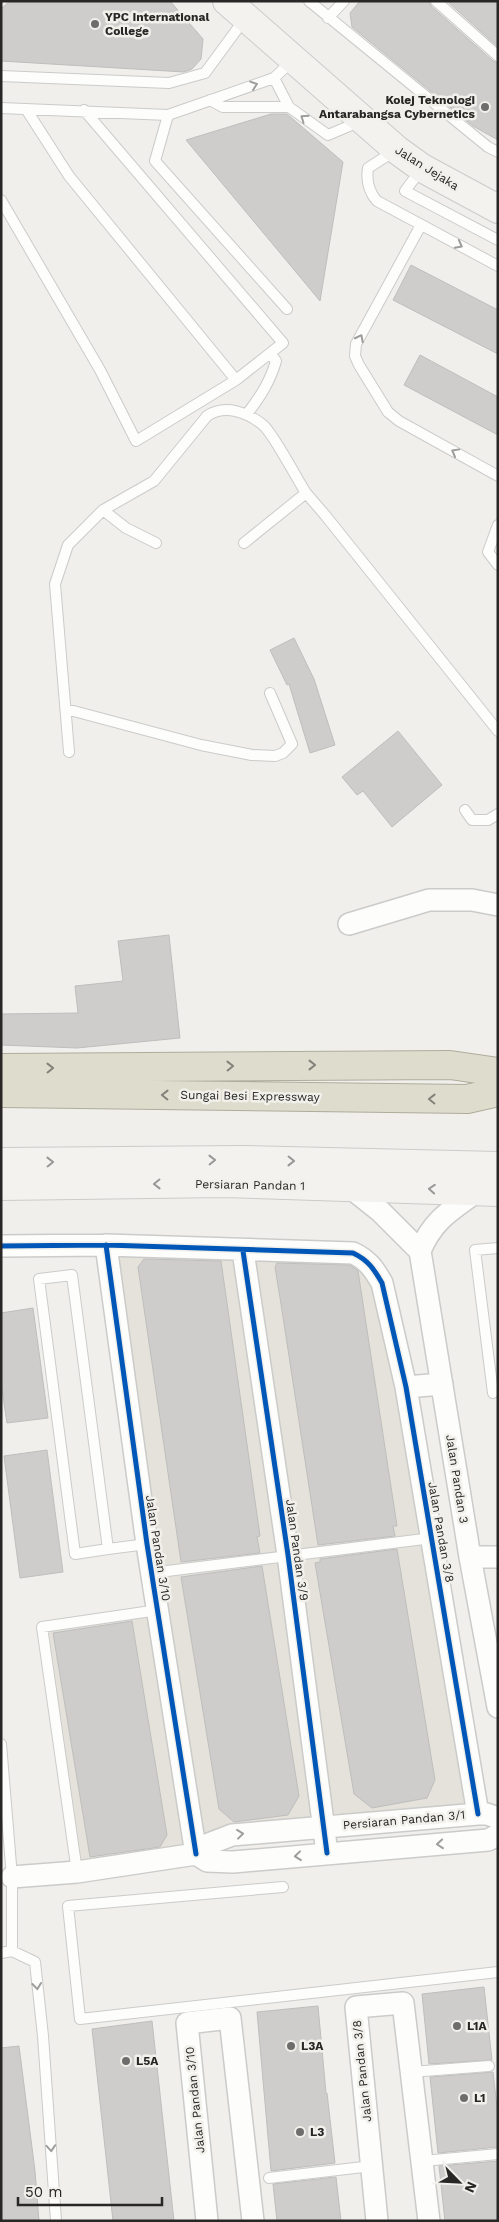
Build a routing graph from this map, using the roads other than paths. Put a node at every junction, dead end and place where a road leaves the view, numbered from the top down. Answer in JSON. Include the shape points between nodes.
{"nodes":[{"id":1,"x":227,"y":1,"type":"edge"},
{"id":2,"x":309,"y":1,"type":"edge"},
{"id":3,"x":344,"y":1,"type":"edge"},
{"id":4,"x":436,"y":1,"type":"edge"},
{"id":5,"x":328,"y":18,"type":"junction"},
{"id":6,"x":247,"y":21,"type":"junction"},
{"id":7,"x":498,"y":56,"type":"edge"},
{"id":8,"x":283,"y":69,"type":"junction"},
{"id":9,"x":1,"y":76,"type":"edge"},
{"id":10,"x":210,"y":100,"type":"junction"},
{"id":11,"x":289,"y":107,"type":"junction"},
{"id":12,"x":1,"y":108,"type":"edge"},
{"id":13,"x":26,"y":109,"type":"junction"},
{"id":14,"x":84,"y":110,"type":"junction"},
{"id":15,"x":168,"y":115,"type":"junction"},
{"id":16,"x":362,"y":120,"type":"junction"},
{"id":17,"x":396,"y":150,"type":"junction"},
{"id":18,"x":498,"y":152,"type":"edge"},
{"id":19,"x":422,"y":168,"type":"junction"},
{"id":20,"x":1,"y":200,"type":"edge"},
{"id":21,"x":498,"y":209,"type":"edge"},
{"id":22,"x":421,"y":225,"type":"junction"},
{"id":23,"x":498,"y":240,"type":"edge"},
{"id":24,"x":498,"y":266,"type":"edge"},
{"id":25,"x":287,"y":309,"type":"dead end"},
{"id":26,"x":270,"y":353,"type":"junction"},
{"id":27,"x":236,"y":380,"type":"junction"},
{"id":28,"x":247,"y":414,"type":"junction"},
{"id":29,"x":498,"y":476,"type":"edge"},
{"id":30,"x":306,"y":493,"type":"junction"},
{"id":31,"x":103,"y":510,"type":"junction"},
{"id":32,"x":498,"y":525,"type":"edge"},
{"id":33,"x":156,"y":543,"type":"dead end"},
{"id":34,"x":244,"y":543,"type":"dead end"},
{"id":35,"x":498,"y":565,"type":"edge"},
{"id":36,"x":270,"y":693,"type":"dead end"},
{"id":37,"x":66,"y":709,"type":"junction"},
{"id":38,"x":498,"y":731,"type":"edge"},
{"id":39,"x":69,"y":752,"type":"dead end"},
{"id":40,"x":465,"y":810,"type":"dead end"},
{"id":41,"x":498,"y":814,"type":"edge"},
{"id":42,"x":498,"y":905,"type":"edge"},
{"id":43,"x":349,"y":924,"type":"dead end"},
{"id":44,"x":498,"y":1056,"type":"edge"},
{"id":45,"x":450,"y":1065,"type":"junction"},
{"id":46,"x":1,"y":1068,"type":"edge"},
{"id":47,"x":498,"y":1072,"type":"edge"},
{"id":48,"x":1,"y":1092,"type":"edge"},
{"id":49,"x":498,"y":1092,"type":"edge"},
{"id":50,"x":467,"y":1100,"type":"junction"},
{"id":51,"x":498,"y":1109,"type":"edge"},
{"id":52,"x":1,"y":1162,"type":"edge"},
{"id":53,"x":498,"y":1166,"type":"edge"},
{"id":54,"x":1,"y":1186,"type":"edge"},
{"id":55,"x":351,"y":1188,"type":"junction"},
{"id":56,"x":487,"y":1192,"type":"edge"},
{"id":57,"x":1,"y":1246,"type":"edge"},
{"id":58,"x":106,"y":1246,"type":"junction"},
{"id":59,"x":498,"y":1248,"type":"edge"},
{"id":60,"x":243,"y":1251,"type":"junction"},
{"id":61,"x":420,"y":1251,"type":"junction"},
{"id":62,"x":487,"y":1340,"type":"junction"},
{"id":63,"x":498,"y":1340,"type":"edge"},
{"id":64,"x":442,"y":1384,"type":"junction"},
{"id":65,"x":406,"y":1387,"type":"junction"},
{"id":66,"x":493,"y":1393,"type":"dead end"},
{"id":67,"x":432,"y":1538,"type":"junction"},
{"id":68,"x":147,"y":1544,"type":"junction"},
{"id":69,"x":108,"y":1549,"type":"junction"},
{"id":70,"x":288,"y":1555,"type":"junction"},
{"id":71,"x":470,"y":1557,"type":"junction"},
{"id":72,"x":498,"y":1557,"type":"edge"},
{"id":73,"x":151,"y":1572,"type":"junction"},
{"id":74,"x":158,"y":1610,"type":"junction"},
{"id":75,"x":498,"y":1707,"type":"edge"},
{"id":76,"x":1,"y":1744,"type":"edge"},
{"id":77,"x":488,"y":1816,"type":"edge"},
{"id":78,"x":324,"y":1826,"type":"junction"},
{"id":79,"x":498,"y":1834,"type":"edge"},
{"id":80,"x":327,"y":1852,"type":"junction"},
{"id":81,"x":196,"y":1854,"type":"junction"},
{"id":82,"x":77,"y":1872,"type":"junction"},
{"id":83,"x":7,"y":1877,"type":"edge"},
{"id":84,"x":283,"y":1887,"type":"dead end"},
{"id":85,"x":12,"y":1951,"type":"junction"},
{"id":86,"x":1,"y":1953,"type":"edge"},
{"id":87,"x":498,"y":1972,"type":"edge"},
{"id":88,"x":489,"y":2066,"type":"dead end"},
{"id":89,"x":411,"y":2072,"type":"junction"},
{"id":90,"x":498,"y":2154,"type":"edge"},
{"id":91,"x":423,"y":2161,"type":"junction"},
{"id":92,"x":372,"y":2166,"type":"junction"},
{"id":93,"x":269,"y":2178,"type":"dead end"},
{"id":94,"x":56,"y":2221,"type":"edge"},
{"id":95,"x":207,"y":2221,"type":"edge"},
{"id":96,"x":253,"y":2221,"type":"edge"},
{"id":97,"x":377,"y":2221,"type":"edge"},
{"id":98,"x":429,"y":2221,"type":"edge"}],
"edges":[{"from":1,"to":6,"type":"street","name":"Jalan Jejaka"},
{"from":2,"to":5,"type":"lane"},
{"from":3,"to":5,"type":"lane"},
{"from":4,"to":7,"type":"lane"},
{"from":5,"to":18,"type":"lane"},
{"from":6,"to":8,"type":"street","name":"Jalan Jejaka"},
{"from":6,"to":9,"type":"lane","via":[[204,73],[169,83]]},
{"from":10,"to":8,"type":"lane","one_way":true},
{"from":8,"to":11,"type":"lane"},
{"from":8,"to":16,"type":"street","name":"Jalan Jejaka"},
{"from":10,"to":11,"type":"lane","via":[[223,107]]},
{"from":10,"to":15,"type":"lane"},
{"from":16,"to":11,"type":"lane","one_way":true,"via":[[328,135]]},
{"from":12,"to":13,"type":"lane"},
{"from":13,"to":14,"type":"lane"},
{"from":13,"to":27,"type":"lane","via":[[69,176]]},
{"from":14,"to":15,"type":"lane"},
{"from":14,"to":26,"type":"lane","via":[[283,343]]},
{"from":15,"to":25,"type":"lane","via":[[155,162]]},
{"from":16,"to":17,"type":"street","name":"Jalan Jejaka"},
{"from":17,"to":19,"type":"street","name":"Jalan Jejaka"},
{"from":17,"to":22,"type":"lane","via":[[368,168],[370,193],[377,201]]},
{"from":19,"to":21,"type":"street","name":"Jalan Jejaka"},
{"from":19,"to":23,"type":"lane","via":[[405,191]]},
{"from":20,"to":27,"type":"lane","via":[[100,370],[136,441]]},
{"from":22,"to":24,"type":"lane","one_way":true},
{"from":29,"to":22,"type":"lane","one_way":true,"via":[[388,412],[355,356],[356,344]]},
{"from":26,"to":27,"type":"lane"},
{"from":26,"to":28,"type":"lane","via":[[276,361],[273,370],[266,388]]},
{"from":28,"to":30,"type":"lane","via":[[265,426]]},
{"from":28,"to":31,"type":"lane","via":[[230,409],[216,410],[207,416],[154,481]]},
{"from":30,"to":34,"type":"lane"},
{"from":30,"to":38,"type":"lane"},
{"from":31,"to":33,"type":"lane","via":[[126,528]]},
{"from":31,"to":37,"type":"lane","via":[[68,545],[55,584]]},
{"from":32,"to":35,"type":"lane","via":[[488,552]]},
{"from":36,"to":37,"type":"lane","via":[[292,744],[275,756],[201,745]]},
{"from":37,"to":39,"type":"lane"},
{"from":40,"to":41,"type":"lane","via":[[472,820],[488,820]]},
{"from":42,"to":43,"type":"street","via":[[472,900],[429,900]]},
{"from":44,"to":45,"type":"highway"},
{"from":46,"to":45,"type":"highway","one_way":true},
{"from":45,"to":47,"type":"highway"},
{"from":50,"to":48,"type":"highway","name":"Sungai Besi Expressway","one_way":true},
{"from":49,"to":50,"type":"highway","name":"Sungai Besi Expressway"},
{"from":50,"to":51,"type":"highway"},
{"from":52,"to":53,"type":"street","name":"Persiaran Pandan 1","one_way":true,"via":[[243,1160]]},
{"from":55,"to":54,"type":"street","name":"Persiaran Pandan 1","one_way":true,"via":[[224,1183]]},
{"from":56,"to":55,"type":"street","name":"Persiaran Pandan 1","one_way":true},
{"from":55,"to":61,"type":"street"},
{"from":56,"to":61,"type":"street","via":[[438,1220]]},
{"from":57,"to":58,"type":"street"},
{"from":58,"to":60,"type":"street"},
{"from":58,"to":68,"type":"street","name":"Jalan Pandan 3/10"},
{"from":59,"to":62,"type":"lane","via":[[476,1250]]},
{"from":60,"to":65,"type":"street","name":"Jalan Pandan 3/8","via":[[353,1253],[365,1259],[382,1283]]},
{"from":60,"to":70,"type":"street","name":"Jalan Pandan 3/9"},
{"from":61,"to":64,"type":"street","name":"Jalan Pandan 3"},
{"from":62,"to":63,"type":"lane"},
{"from":62,"to":66,"type":"lane"},
{"from":64,"to":65,"type":"street"},
{"from":64,"to":71,"type":"street","name":"Jalan Pandan 3"},
{"from":65,"to":67,"type":"street","name":"Jalan Pandan 3/8"},
{"from":67,"to":70,"type":"lane"},
{"from":67,"to":77,"type":"street","name":"Jalan Pandan 3/8"},
{"from":68,"to":69,"type":"lane"},
{"from":68,"to":73,"type":"street","name":"Jalan Pandan 3/10"},
{"from":69,"to":69,"type":"lane","via":[[72,1275],[39,1279],[75,1554]]},
{"from":70,"to":73,"type":"lane"},
{"from":70,"to":78,"type":"street","name":"Jalan Pandan 3/9"},
{"from":71,"to":72,"type":"street"},
{"from":71,"to":75,"type":"street","name":"Jalan Pandan 3"},
{"from":73,"to":74,"type":"street","name":"Jalan Pandan 3/10"},
{"from":74,"to":81,"type":"street","name":"Jalan Pandan 3/10"},
{"from":74,"to":82,"type":"lane","via":[[42,1627]]},
{"from":76,"to":83,"type":"lane"},
{"from":77,"to":78,"type":"street","name":"Persiaran Pandan 3/1"},
{"from":78,"to":80,"type":"street","name":"Jalan Pandan 3/9"},
{"from":81,"to":78,"type":"street","name":"Persiaran Pandan 3/1","one_way":true,"via":[[206,1845],[232,1835]]},
{"from":79,"to":80,"type":"street","name":"Persiaran Pandan 3/1","one_way":true,"via":[[488,1840]]},
{"from":80,"to":81,"type":"street","name":"Persiaran Pandan 3/1","one_way":true,"via":[[233,1862],[207,1861]]},
{"from":81,"to":82,"type":"street","name":"Persiaran Pandan 3/1"},
{"from":82,"to":83,"type":"street","name":"Persiaran Pandan 3/1"},
{"from":83,"to":85,"type":"lane"},
{"from":84,"to":87,"type":"lane","via":[[68,1906],[80,2019]]},
{"from":85,"to":86,"type":"lane"},
{"from":85,"to":94,"type":"lane","one_way":true,"via":[[35,1962]]},
{"from":88,"to":89,"type":"lane"},
{"from":89,"to":91,"type":"street","name":"Jalan Pandan 3/8"},
{"from":89,"to":92,"type":"street","name":"Jalan Pandan 3/8","via":[[403,2003],[356,2008]]},
{"from":90,"to":91,"type":"lane"},
{"from":91,"to":98,"type":"street","name":"Jalan Pandan 3/8"},
{"from":92,"to":93,"type":"lane"},
{"from":92,"to":97,"type":"street","name":"Jalan Pandan 3/8"},
{"from":95,"to":96,"type":"street","name":"Jalan Pandan 3/10","via":[[187,2023],[230,2018]]}]}
